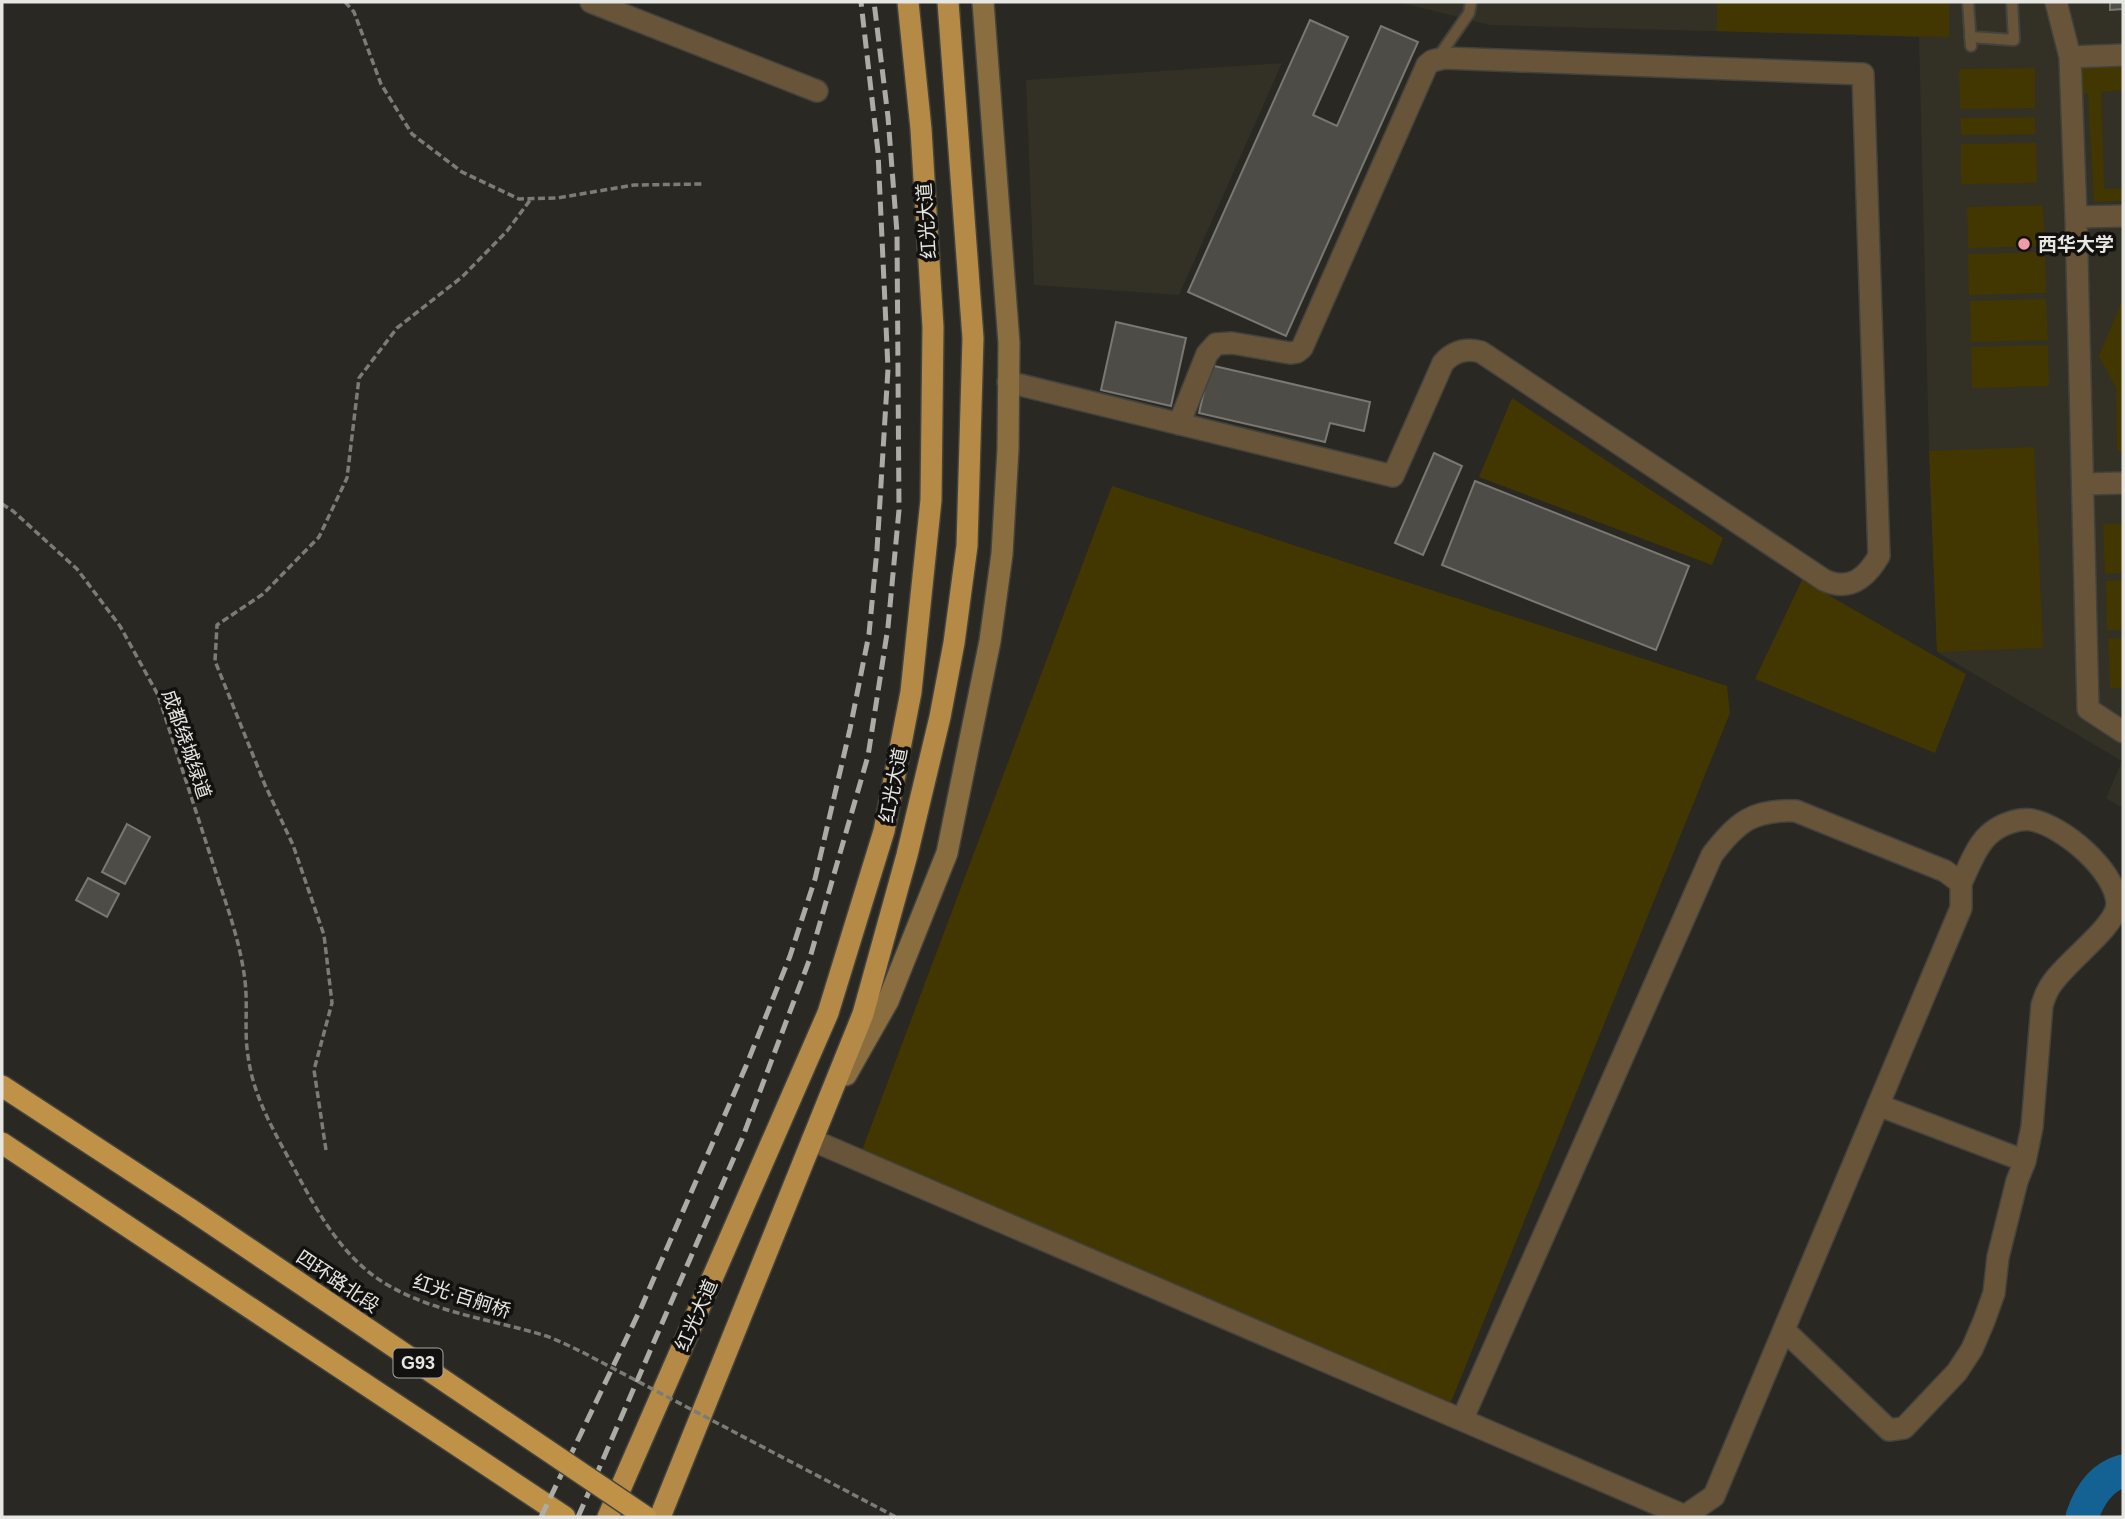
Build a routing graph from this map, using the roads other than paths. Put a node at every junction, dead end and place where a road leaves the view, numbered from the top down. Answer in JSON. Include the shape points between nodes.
{"nodes":[{"id":1,"x":591,"y":2,"type":"edge"},
{"id":2,"x":908,"y":2,"type":"edge"},
{"id":3,"x":948,"y":2,"type":"edge"},
{"id":4,"x":984,"y":2,"type":"edge"},
{"id":5,"x":1471,"y":2,"type":"edge"},
{"id":6,"x":1968,"y":2,"type":"edge"},
{"id":7,"x":2012,"y":2,"type":"edge"},
{"id":8,"x":2056,"y":2,"type":"edge"},
{"id":9,"x":2123,"y":55,"type":"edge"},
{"id":10,"x":2070,"y":57,"type":"junction"},
{"id":11,"x":1437,"y":59,"type":"junction"},
{"id":12,"x":817,"y":91,"type":"dead end"},
{"id":13,"x":2123,"y":216,"type":"edge"},
{"id":14,"x":2077,"y":217,"type":"junction"},
{"id":15,"x":1008,"y":382,"type":"junction"},
{"id":16,"x":1180,"y":424,"type":"junction"},
{"id":17,"x":2123,"y":483,"type":"edge"},
{"id":18,"x":2083,"y":484,"type":"junction"},
{"id":19,"x":2123,"y":732,"type":"edge"},
{"id":20,"x":1961,"y":883,"type":"junction"},
{"id":21,"x":2,"y":1086,"type":"edge"},
{"id":22,"x":1878,"y":1105,"type":"junction"},
{"id":23,"x":821,"y":1120,"type":"junction"},
{"id":24,"x":813,"y":1140,"type":"junction"},
{"id":25,"x":2,"y":1143,"type":"edge"},
{"id":26,"x":2025,"y":1161,"type":"junction"},
{"id":27,"x":1784,"y":1330,"type":"junction"},
{"id":28,"x":1462,"y":1420,"type":"junction"},
{"id":29,"x":565,"y":1517,"type":"edge"},
{"id":30,"x":607,"y":1517,"type":"edge"},
{"id":31,"x":646,"y":1517,"type":"edge"},
{"id":32,"x":660,"y":1517,"type":"edge"}],
"edges":[{"from":1,"to":12,"type":"street"},
{"from":2,"to":30,"type":"highway","name":"红光大道","via":[[933,327],[931,500],[911,692],[884,831],[828,1013]]},
{"from":3,"to":23,"type":"highway","name":"红光大道","via":[[973,338],[967,546],[940,717],[907,855],[863,1014]]},
{"from":4,"to":15,"type":"main road","via":[[1009,342]]},
{"from":5,"to":11,"type":"lane","via":[[1469,13]]},
{"from":6,"to":7,"type":"lane","via":[[1970,42],[2014,40]]},
{"from":8,"to":10,"type":"street"},
{"from":9,"to":10,"type":"street"},
{"from":10,"to":14,"type":"street"},
{"from":11,"to":16,"type":"street","via":[[1427,65],[1302,348],[1290,353],[1216,344],[1206,354]]},
{"from":11,"to":16,"type":"street","via":[[1863,74],[1879,556],[1874,565],[1853,584],[1824,580],[1475,350],[1457,353],[1443,363],[1393,476]]},
{"from":13,"to":14,"type":"street"},
{"from":14,"to":18,"type":"street"},
{"from":15,"to":16,"type":"street"},
{"from":15,"to":23,"type":"main road","via":[[1002,554],[990,641],[947,852],[888,1001]]},
{"from":17,"to":18,"type":"street"},
{"from":18,"to":19,"type":"street","via":[[2088,709]]},
{"from":20,"to":22,"type":"street","via":[[1961,908]]},
{"from":20,"to":26,"type":"street","via":[[1990,833],[2009,822],[2031,820],[2073,840],[2111,880],[2117,904],[2110,923],[2068,965],[2042,1005]]},
{"from":20,"to":28,"type":"street","via":[[1945,871],[1796,811],[1753,815],[1731,830],[1712,855]]},
{"from":21,"to":31,"type":"highway","name":"四环路北段","number":"G93","bridge":true},
{"from":22,"to":26,"type":"street"},
{"from":22,"to":27,"type":"street"},
{"from":23,"to":24,"type":"highway","name":"红光大道"},
{"from":24,"to":28,"type":"street"},
{"from":24,"to":32,"type":"highway","name":"红光大道"},
{"from":25,"to":29,"type":"highway","number":"G93"},
{"from":26,"to":27,"type":"street","via":[[1998,1257],[1994,1293],[1972,1349],[1904,1428],[1889,1430]]},
{"from":27,"to":28,"type":"street","via":[[1714,1496],[1685,1516]]}]}
